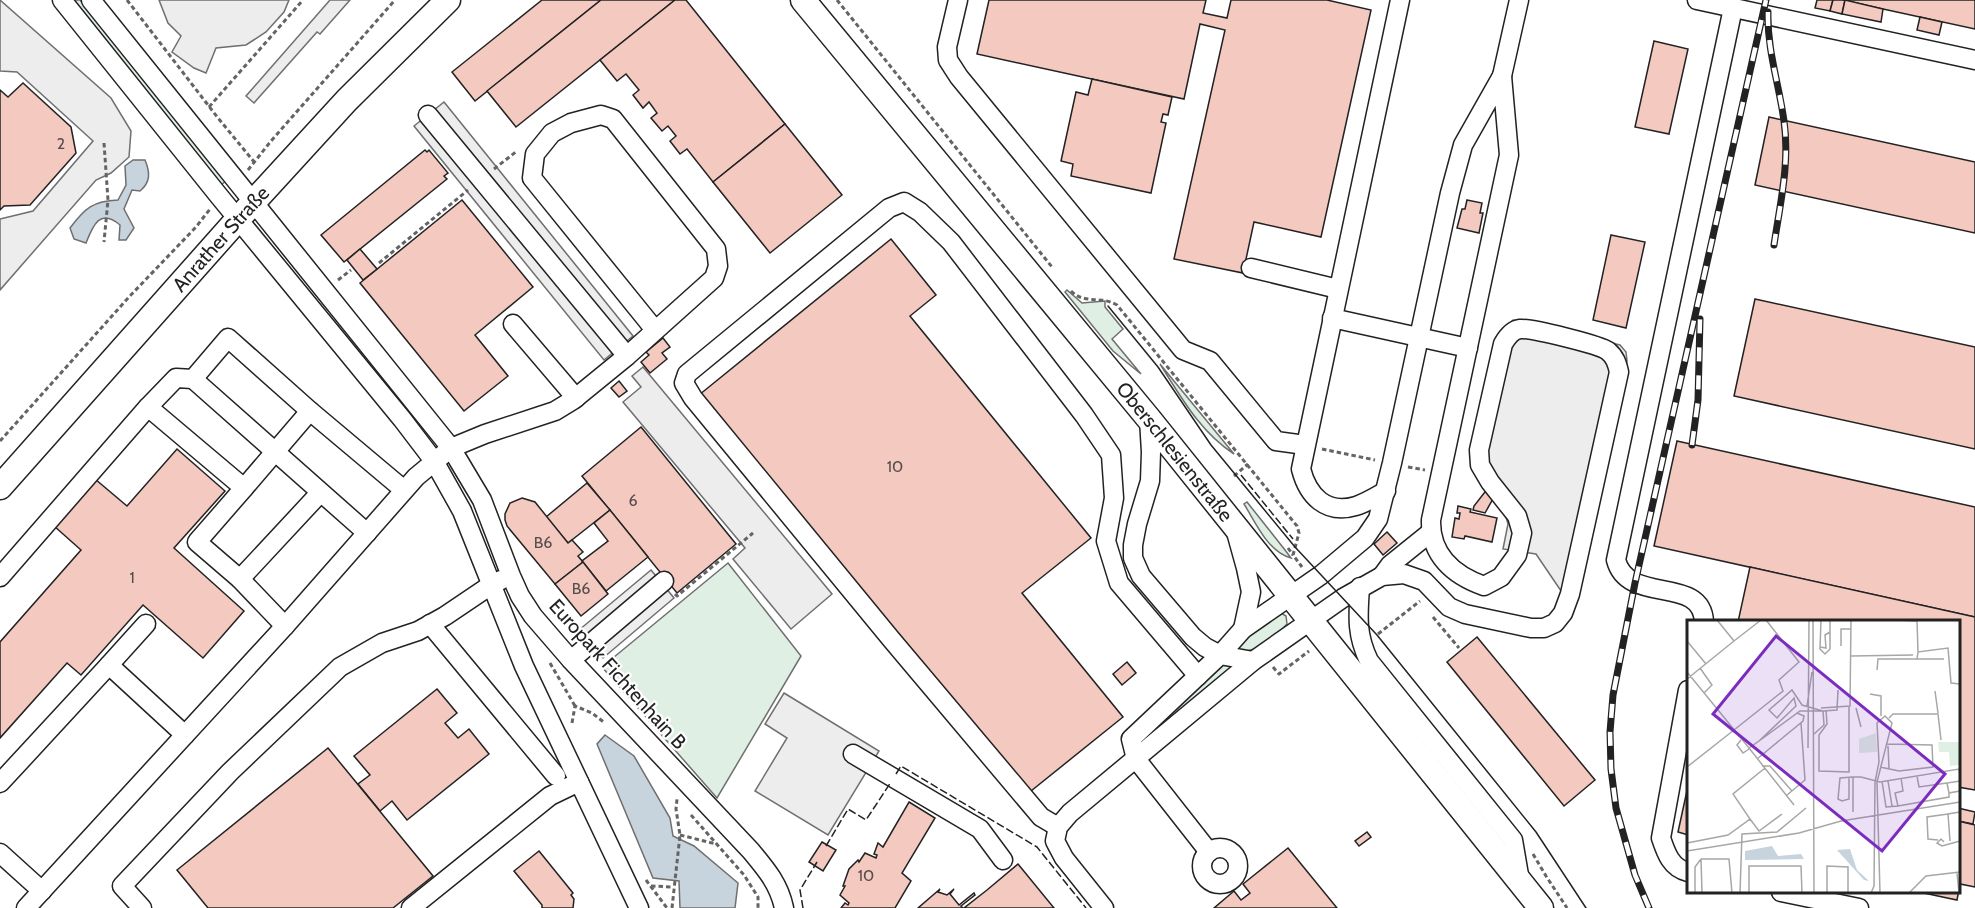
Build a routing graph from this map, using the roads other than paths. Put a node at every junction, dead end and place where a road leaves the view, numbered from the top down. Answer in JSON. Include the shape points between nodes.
{"nodes":[{"id":1,"x":62,"y":0,"type":"edge"},
{"id":2,"x":91,"y":0,"type":"edge"},
{"id":3,"x":448,"y":0,"type":"edge"},
{"id":4,"x":803,"y":0,"type":"edge"},
{"id":5,"x":958,"y":0,"type":"edge"},
{"id":6,"x":1400,"y":0,"type":"edge"},
{"id":7,"x":1519,"y":0,"type":"edge"},
{"id":8,"x":1697,"y":0,"type":"edge"},
{"id":9,"x":1737,"y":6,"type":"edge"},
{"id":10,"x":1975,"y":60,"type":"edge"},
{"id":11,"x":1502,"y":76,"type":"junction"},
{"id":12,"x":428,"y":115,"type":"dead end"},
{"id":13,"x":246,"y":211,"type":"junction"},
{"id":14,"x":1251,"y":268,"type":"dead end"},
{"id":15,"x":1338,"y":289,"type":"junction"},
{"id":16,"x":1332,"y":318,"type":"junction"},
{"id":17,"x":513,"y":324,"type":"dead end"},
{"id":18,"x":655,"y":330,"type":"junction"},
{"id":19,"x":1420,"y":338,"type":"junction"},
{"id":20,"x":1468,"y":348,"type":"junction"},
{"id":21,"x":627,"y":356,"type":"junction"},
{"id":22,"x":193,"y":378,"type":"junction"},
{"id":23,"x":576,"y":398,"type":"junction"},
{"id":24,"x":148,"y":407,"type":"junction"},
{"id":25,"x":310,"y":411,"type":"junction"},
{"id":26,"x":1149,"y":418,"type":"junction"},
{"id":27,"x":1305,"y":445,"type":"junction"},
{"id":28,"x":451,"y":448,"type":"junction"},
{"id":29,"x":276,"y":452,"type":"junction"},
{"id":30,"x":434,"y":462,"type":"junction"},
{"id":31,"x":0,"y":486,"type":"edge"},
{"id":32,"x":244,"y":488,"type":"junction"},
{"id":33,"x":404,"y":490,"type":"junction"},
{"id":34,"x":1386,"y":491,"type":"junction"},
{"id":35,"x":320,"y":493,"type":"junction"},
{"id":36,"x":1233,"y":522,"type":"junction"},
{"id":37,"x":1431,"y":532,"type":"junction"},
{"id":38,"x":367,"y":533,"type":"junction"},
{"id":39,"x":511,"y":576,"type":"junction"},
{"id":40,"x":1382,"y":576,"type":"junction"},
{"id":41,"x":0,"y":577,"type":"edge"},
{"id":42,"x":240,"y":579,"type":"junction"},
{"id":43,"x":664,"y":581,"type":"road end"},
{"id":44,"x":491,"y":585,"type":"junction"},
{"id":45,"x":1360,"y":587,"type":"junction"},
{"id":46,"x":1292,"y":596,"type":"junction"},
{"id":47,"x":1311,"y":620,"type":"junction"},
{"id":48,"x":1704,"y":620,"type":"edge"},
{"id":49,"x":146,"y":624,"type":"dead end"},
{"id":50,"x":430,"y":624,"type":"junction"},
{"id":51,"x":285,"y":626,"type":"junction"},
{"id":52,"x":1243,"y":629,"type":"junction"},
{"id":53,"x":1220,"y":655,"type":"junction"},
{"id":54,"x":571,"y":660,"type":"junction"},
{"id":55,"x":1253,"y":662,"type":"junction"},
{"id":56,"x":109,"y":665,"type":"junction"},
{"id":57,"x":1198,"y":676,"type":"junction"},
{"id":58,"x":1687,"y":700,"type":"edge"},
{"id":59,"x":185,"y":735,"type":"junction"},
{"id":60,"x":854,"y":754,"type":"dead end"},
{"id":61,"x":1136,"y":759,"type":"junction"},
{"id":62,"x":555,"y":776,"type":"dead end"},
{"id":63,"x":579,"y":782,"type":"junction"},
{"id":64,"x":0,"y":783,"type":"edge"},
{"id":65,"x":1058,"y":826,"type":"junction"},
{"id":66,"x":1209,"y":852,"type":"dead end"},
{"id":67,"x":0,"y":853,"type":"edge"},
{"id":68,"x":1003,"y":860,"type":"dead end"},
{"id":69,"x":1687,"y":872,"type":"edge"},
{"id":70,"x":1520,"y":881,"type":"junction"},
{"id":71,"x":42,"y":891,"type":"junction"},
{"id":72,"x":1790,"y":893,"type":"edge"},
{"id":73,"x":26,"y":908,"type":"edge"},
{"id":74,"x":142,"y":908,"type":"edge"},
{"id":75,"x":411,"y":908,"type":"edge"},
{"id":76,"x":639,"y":908,"type":"edge"},
{"id":77,"x":784,"y":908,"type":"edge"},
{"id":78,"x":1104,"y":908,"type":"edge"},
{"id":79,"x":1541,"y":908,"type":"edge"},
{"id":80,"x":1859,"y":908,"type":"edge"}],
"edges":[{"from":1,"to":13,"type":"street","via":[[219,196]]},
{"from":2,"to":13,"type":"street","via":[[237,182]]},
{"from":3,"to":13,"type":"main road","name":"Anrather Straße","via":[[347,100]]},
{"from":4,"to":26,"type":"main road","name":"Oberschlesienstraße"},
{"from":5,"to":27,"type":"street","via":[[947,47],[948,60],[959,77],[1183,350],[1210,361],[1276,441]]},
{"from":6,"to":15,"type":"street"},
{"from":7,"to":11,"type":"street"},
{"from":8,"to":9,"type":"street"},
{"from":9,"to":10,"type":"street"},
{"from":9,"to":48,"type":"street","via":[[1616,560],[1618,568],[1635,583],[1689,596],[1702,608]]},
{"from":11,"to":19,"type":"street","via":[[1463,145]]},
{"from":11,"to":20,"type":"street","via":[[1509,155]]},
{"from":12,"to":21,"type":"street"},
{"from":13,"to":28,"type":"street","name":"Europark Fichtenhain B"},
{"from":13,"to":30,"type":"street"},
{"from":13,"to":31,"type":"main road","name":"Anrather Straße"},
{"from":14,"to":15,"type":"street"},
{"from":15,"to":16,"type":"street"},
{"from":16,"to":19,"type":"street"},
{"from":16,"to":27,"type":"street"},
{"from":17,"to":23,"type":"street"},
{"from":18,"to":18,"type":"street","via":[[714,278],[716,249],[613,119],[601,115],[571,123],[552,133],[535,154],[532,178]]},
{"from":18,"to":21,"type":"street"},
{"from":19,"to":20,"type":"street"},
{"from":19,"to":34,"type":"street"},
{"from":20,"to":37,"type":"street"},
{"from":21,"to":23,"type":"street"},
{"from":22,"to":24,"type":"street","via":[[176,378]]},
{"from":22,"to":25,"type":"street","via":[[228,338]]},
{"from":22,"to":29,"type":"street"},
{"from":23,"to":28,"type":"street","via":[[555,411]]},
{"from":24,"to":32,"type":"street"},
{"from":24,"to":41,"type":"street"},
{"from":25,"to":29,"type":"street"},
{"from":25,"to":33,"type":"street"},
{"from":26,"to":36,"type":"main road","name":"Oberschlesienstraße"},
{"from":26,"to":53,"type":"street","via":[[1150,481],[1132,545],[1133,558],[1141,576],[1193,637]]},
{"from":27,"to":34,"type":"street","via":[[1301,469],[1304,483],[1326,506],[1358,506]]},
{"from":28,"to":30,"type":"street"},
{"from":28,"to":39,"type":"street","name":"Europark Fichtenhain B","via":[[482,500]]},
{"from":29,"to":32,"type":"street"},
{"from":29,"to":35,"type":"street"},
{"from":30,"to":33,"type":"street"},
{"from":30,"to":44,"type":"street","via":[[462,511]]},
{"from":32,"to":42,"type":"street","via":[[197,542]]},
{"from":33,"to":38,"type":"street"},
{"from":34,"to":46,"type":"street","via":[[1378,519],[1365,538]]},
{"from":35,"to":38,"type":"street"},
{"from":35,"to":42,"type":"street"},
{"from":36,"to":46,"type":"main road","name":"Oberschlesienstraße"},
{"from":36,"to":52,"type":"street","via":[[1251,592]]},
{"from":37,"to":40,"type":"street"},
{"from":37,"to":40,"type":"street","via":[[1435,547],[1449,566],[1465,579],[1484,586],[1501,577],[1517,555],[1522,533],[1517,516],[1480,465],[1479,450],[1508,334],[1519,329],[1589,342],[1616,359],[1619,372],[1570,594],[1555,623],[1531,628],[1465,614],[1449,607],[1424,581],[1404,574]]},
{"from":38,"to":51,"type":"street"},
{"from":39,"to":44,"type":"street"},
{"from":39,"to":54,"type":"street","name":"Europark Fichtenhain B","via":[[533,616]]},
{"from":40,"to":45,"type":"street"},
{"from":42,"to":51,"type":"street"},
{"from":43,"to":54,"type":"street"},
{"from":44,"to":50,"type":"street"},
{"from":44,"to":63,"type":"street"},
{"from":45,"to":47,"type":"street"},
{"from":45,"to":70,"type":"street","via":[[1358,631],[1369,661],[1513,840]]},
{"from":46,"to":47,"type":"main road","name":"Oberschlesienstraße"},
{"from":46,"to":52,"type":"street"},
{"from":47,"to":55,"type":"street"},
{"from":47,"to":70,"type":"main road","name":"Oberschlesienstraße"},
{"from":49,"to":56,"type":"street"},
{"from":50,"to":62,"type":"street"},
{"from":50,"to":74,"type":"street","via":[[382,643],[340,667],[230,772],[122,886]]},
{"from":51,"to":59,"type":"street"},
{"from":52,"to":53,"type":"street"},
{"from":53,"to":55,"type":"street"},
{"from":53,"to":57,"type":"street"},
{"from":54,"to":77,"type":"street","name":"Europark Fichtenhain B","via":[[751,851],[771,875]]},
{"from":55,"to":61,"type":"street"},
{"from":56,"to":59,"type":"street"},
{"from":56,"to":64,"type":"street"},
{"from":57,"to":61,"type":"street","via":[[1131,738]]},
{"from":57,"to":65,"type":"street","via":[[1119,583],[1106,541],[1114,498],[1111,455],[951,242],[904,202],[889,208],[687,374],[684,383],[693,398],[1041,817]]},
{"from":58,"to":69,"type":"street","via":[[1661,837],[1668,859]]},
{"from":59,"to":71,"type":"street"},
{"from":60,"to":68,"type":"street","via":[[980,829]]},
{"from":61,"to":65,"type":"street"},
{"from":61,"to":66,"type":"street"},
{"from":63,"to":75,"type":"street","via":[[550,796]]},
{"from":63,"to":76,"type":"street"},
{"from":65,"to":78,"type":"street","via":[[1055,841],[1064,858]]},
{"from":67,"to":71,"type":"street"},
{"from":70,"to":79,"type":"main road","name":"Oberschlesienstraße"},
{"from":71,"to":73,"type":"street"},
{"from":72,"to":80,"type":"street"}]}
